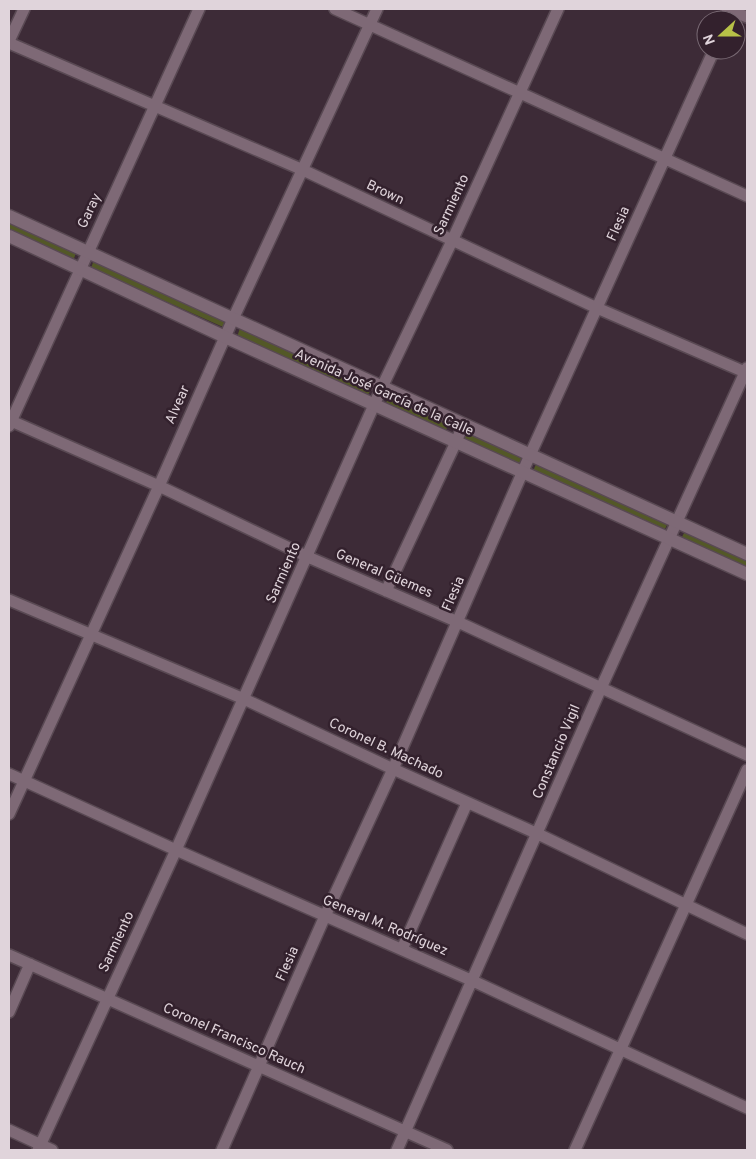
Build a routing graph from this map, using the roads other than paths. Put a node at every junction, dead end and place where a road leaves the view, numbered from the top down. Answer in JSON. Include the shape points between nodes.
{"nodes":[{"id":1,"x":24,"y":9,"type":"edge"},
{"id":2,"x":199,"y":9,"type":"edge"},
{"id":3,"x":335,"y":9,"type":"edge"},
{"id":4,"x":377,"y":9,"type":"edge"},
{"id":5,"x":558,"y":9,"type":"edge"},
{"id":6,"x":370,"y":24,"type":"junction"},
{"id":7,"x":9,"y":42,"type":"edge"},
{"id":8,"x":710,"y":60,"type":"edge"},
{"id":9,"x":520,"y":93,"type":"junction"},
{"id":10,"x":155,"y":105,"type":"junction"},
{"id":11,"x":665,"y":159,"type":"junction"},
{"id":12,"x":303,"y":170,"type":"junction"},
{"id":13,"x":747,"y":196,"type":"edge"},
{"id":14,"x":9,"y":216,"type":"edge"},
{"id":15,"x":9,"y":236,"type":"edge"},
{"id":16,"x":452,"y":241,"type":"junction"},
{"id":17,"x":87,"y":252,"type":"junction"},
{"id":18,"x":80,"y":268,"type":"junction"},
{"id":19,"x":597,"y":308,"type":"junction"},
{"id":20,"x":233,"y":319,"type":"junction"},
{"id":21,"x":225,"y":337,"type":"junction"},
{"id":22,"x":747,"y":371,"type":"edge"},
{"id":23,"x":382,"y":387,"type":"junction"},
{"id":24,"x":374,"y":405,"type":"junction"},
{"id":25,"x":10,"y":422,"type":"edge"},
{"id":26,"x":462,"y":424,"type":"junction"},
{"id":27,"x":456,"y":442,"type":"junction"},
{"id":28,"x":530,"y":455,"type":"junction"},
{"id":29,"x":522,"y":472,"type":"junction"},
{"id":30,"x":159,"y":486,"type":"junction"},
{"id":31,"x":677,"y":522,"type":"junction"},
{"id":32,"x":669,"y":539,"type":"junction"},
{"id":33,"x":747,"y":554,"type":"edge"},
{"id":34,"x":308,"y":557,"type":"junction"},
{"id":35,"x":747,"y":574,"type":"edge"},
{"id":36,"x":386,"y":591,"type":"junction"},
{"id":37,"x":9,"y":600,"type":"edge"},
{"id":38,"x":458,"y":622,"type":"junction"},
{"id":39,"x":90,"y":635,"type":"junction"},
{"id":40,"x":602,"y":688,"type":"junction"},
{"id":41,"x":244,"y":699,"type":"junction"},
{"id":42,"x":747,"y":755,"type":"edge"},
{"id":43,"x":393,"y":770,"type":"junction"},
{"id":44,"x":747,"y":770,"type":"edge"},
{"id":45,"x":9,"y":774,"type":"edge"},
{"id":46,"x":24,"y":781,"type":"junction"},
{"id":47,"x":467,"y":803,"type":"junction"},
{"id":48,"x":9,"y":814,"type":"edge"},
{"id":49,"x":538,"y":834,"type":"junction"},
{"id":50,"x":176,"y":850,"type":"junction"},
{"id":51,"x":685,"y":905,"type":"junction"},
{"id":52,"x":325,"y":916,"type":"junction"},
{"id":53,"x":747,"y":934,"type":"edge"},
{"id":54,"x":402,"y":949,"type":"junction"},
{"id":55,"x":9,"y":955,"type":"edge"},
{"id":56,"x":30,"y":964,"type":"junction"},
{"id":57,"x":473,"y":981,"type":"junction"},
{"id":58,"x":107,"y":998,"type":"junction"},
{"id":59,"x":9,"y":1012,"type":"edge"},
{"id":60,"x":620,"y":1050,"type":"junction"},
{"id":61,"x":259,"y":1066,"type":"junction"},
{"id":62,"x":747,"y":1108,"type":"edge"},
{"id":63,"x":9,"y":1130,"type":"edge"},
{"id":64,"x":405,"y":1132,"type":"junction"},
{"id":65,"x":39,"y":1148,"type":"edge"},
{"id":66,"x":52,"y":1150,"type":"edge"},
{"id":67,"x":222,"y":1150,"type":"edge"},
{"id":68,"x":397,"y":1150,"type":"edge"},
{"id":69,"x":447,"y":1150,"type":"edge"},
{"id":70,"x":575,"y":1150,"type":"edge"}],
"edges":[{"from":1,"to":7,"type":"street"},
{"from":2,"to":10,"type":"street","name":"Garay"},
{"from":3,"to":6,"type":"street"},
{"from":4,"to":6,"type":"street","name":"Alvear"},
{"from":5,"to":9,"type":"street","name":"Sarmiento"},
{"from":6,"to":9,"type":"street"},
{"from":6,"to":12,"type":"street","name":"Alvear"},
{"from":7,"to":10,"type":"street","name":"Brown"},
{"from":8,"to":11,"type":"street","name":"Flesia"},
{"from":9,"to":11,"type":"street"},
{"from":9,"to":16,"type":"street","name":"Sarmiento"},
{"from":10,"to":12,"type":"street","name":"Brown"},
{"from":10,"to":17,"type":"street","name":"Garay"},
{"from":11,"to":13,"type":"street"},
{"from":11,"to":19,"type":"street","name":"Flesia"},
{"from":12,"to":16,"type":"street","name":"Brown"},
{"from":12,"to":20,"type":"street","name":"Alvear"},
{"from":14,"to":17,"type":"main road","name":"Avenida José García de la Calle"},
{"from":15,"to":18,"type":"main road","name":"Avenida José García de la Calle"},
{"from":16,"to":19,"type":"street","name":"Brown"},
{"from":16,"to":23,"type":"street","name":"Sarmiento"},
{"from":17,"to":18,"type":"street","name":"Garay"},
{"from":17,"to":20,"type":"main road","name":"Avenida José García de la Calle"},
{"from":18,"to":21,"type":"main road","name":"Avenida José García de la Calle"},
{"from":18,"to":25,"type":"street","name":"Garay"},
{"from":19,"to":22,"type":"street","name":"Brown"},
{"from":19,"to":28,"type":"street","name":"Flesia"},
{"from":20,"to":21,"type":"street","name":"Alvear"},
{"from":20,"to":23,"type":"main road","name":"Avenida José García de la Calle"},
{"from":21,"to":24,"type":"main road","name":"Avenida José García de la Calle"},
{"from":21,"to":30,"type":"street","name":"Alvear"},
{"from":22,"to":31,"type":"street","name":"Constancio Vigil"},
{"from":23,"to":24,"type":"street","name":"Sarmiento"},
{"from":23,"to":26,"type":"main road","name":"Avenida José García de la Calle"},
{"from":24,"to":27,"type":"main road","name":"Avenida José García de la Calle"},
{"from":24,"to":34,"type":"street","name":"Sarmiento"},
{"from":25,"to":30,"type":"street","name":"General Güemes"},
{"from":26,"to":27,"type":"street"},
{"from":26,"to":28,"type":"main road","name":"Avenida José García de la Calle"},
{"from":27,"to":29,"type":"main road","name":"Avenida José García de la Calle"},
{"from":27,"to":36,"type":"street"},
{"from":28,"to":29,"type":"street","name":"Flesia"},
{"from":28,"to":31,"type":"main road","name":"Avenida José García de la Calle"},
{"from":29,"to":32,"type":"main road","name":"Avenida José García de la Calle"},
{"from":29,"to":38,"type":"street","name":"Flesia"},
{"from":30,"to":34,"type":"street","name":"General Güemes"},
{"from":30,"to":39,"type":"street","name":"Alvear"},
{"from":31,"to":32,"type":"street","name":"Constancio Vigil"},
{"from":31,"to":33,"type":"main road","name":"Avenida José García de la Calle"},
{"from":32,"to":35,"type":"main road","name":"Avenida José García de la Calle"},
{"from":32,"to":40,"type":"street","name":"Constancio Vigil"},
{"from":34,"to":36,"type":"street","name":"General Güemes"},
{"from":34,"to":41,"type":"street","name":"Sarmiento"},
{"from":36,"to":38,"type":"street","name":"General Güemes"},
{"from":37,"to":39,"type":"street","name":"Coronel B. Machado"},
{"from":38,"to":40,"type":"street","name":"General Güemes"},
{"from":38,"to":43,"type":"street","name":"Flesia"},
{"from":39,"to":41,"type":"street","name":"Coronel B. Machado"},
{"from":39,"to":46,"type":"street","name":"Alvear"},
{"from":40,"to":42,"type":"street","name":"General Güemes"},
{"from":40,"to":49,"type":"street","name":"Constancio Vigil"},
{"from":41,"to":43,"type":"street","name":"Coronel B. Machado"},
{"from":41,"to":50,"type":"street","name":"Sarmiento"},
{"from":43,"to":47,"type":"street","name":"Coronel B. Machado"},
{"from":43,"to":52,"type":"street","name":"Flesia"},
{"from":44,"to":51,"type":"street"},
{"from":45,"to":46,"type":"street","name":"General M. Rodríguez"},
{"from":46,"to":48,"type":"street","name":"Alvear"},
{"from":46,"to":50,"type":"street","name":"General M. Rodríguez"},
{"from":47,"to":49,"type":"street","name":"Coronel B. Machado"},
{"from":47,"to":54,"type":"street"},
{"from":49,"to":51,"type":"street","name":"Coronel B. Machado"},
{"from":49,"to":57,"type":"street","name":"Constancio Vigil"},
{"from":50,"to":52,"type":"street","name":"General M. Rodríguez"},
{"from":50,"to":58,"type":"street","name":"Sarmiento"},
{"from":51,"to":53,"type":"street","name":"Coronel B. Machado"},
{"from":51,"to":60,"type":"street"},
{"from":52,"to":54,"type":"street","name":"General M. Rodríguez"},
{"from":52,"to":61,"type":"street","name":"Flesia"},
{"from":54,"to":57,"type":"street","name":"General M. Rodríguez"},
{"from":55,"to":56,"type":"street","name":"Coronel Francisco Rauch"},
{"from":56,"to":58,"type":"street","name":"Coronel Francisco Rauch"},
{"from":56,"to":59,"type":"street"},
{"from":57,"to":60,"type":"street","name":"General M. Rodríguez"},
{"from":57,"to":64,"type":"street","name":"Constancio Vigil"},
{"from":58,"to":61,"type":"street","name":"Coronel Francisco Rauch"},
{"from":58,"to":65,"type":"street","name":"Sarmiento"},
{"from":60,"to":62,"type":"street","name":"General M. Rodríguez"},
{"from":60,"to":70,"type":"street"},
{"from":61,"to":64,"type":"street","name":"Coronel Francisco Rauch"},
{"from":61,"to":67,"type":"street","name":"Flesia"},
{"from":63,"to":65,"type":"street"},
{"from":64,"to":68,"type":"street","name":"Constancio Vigil"},
{"from":64,"to":69,"type":"street","name":"Coronel Francisco Rauch"},
{"from":65,"to":66,"type":"street"}]}
